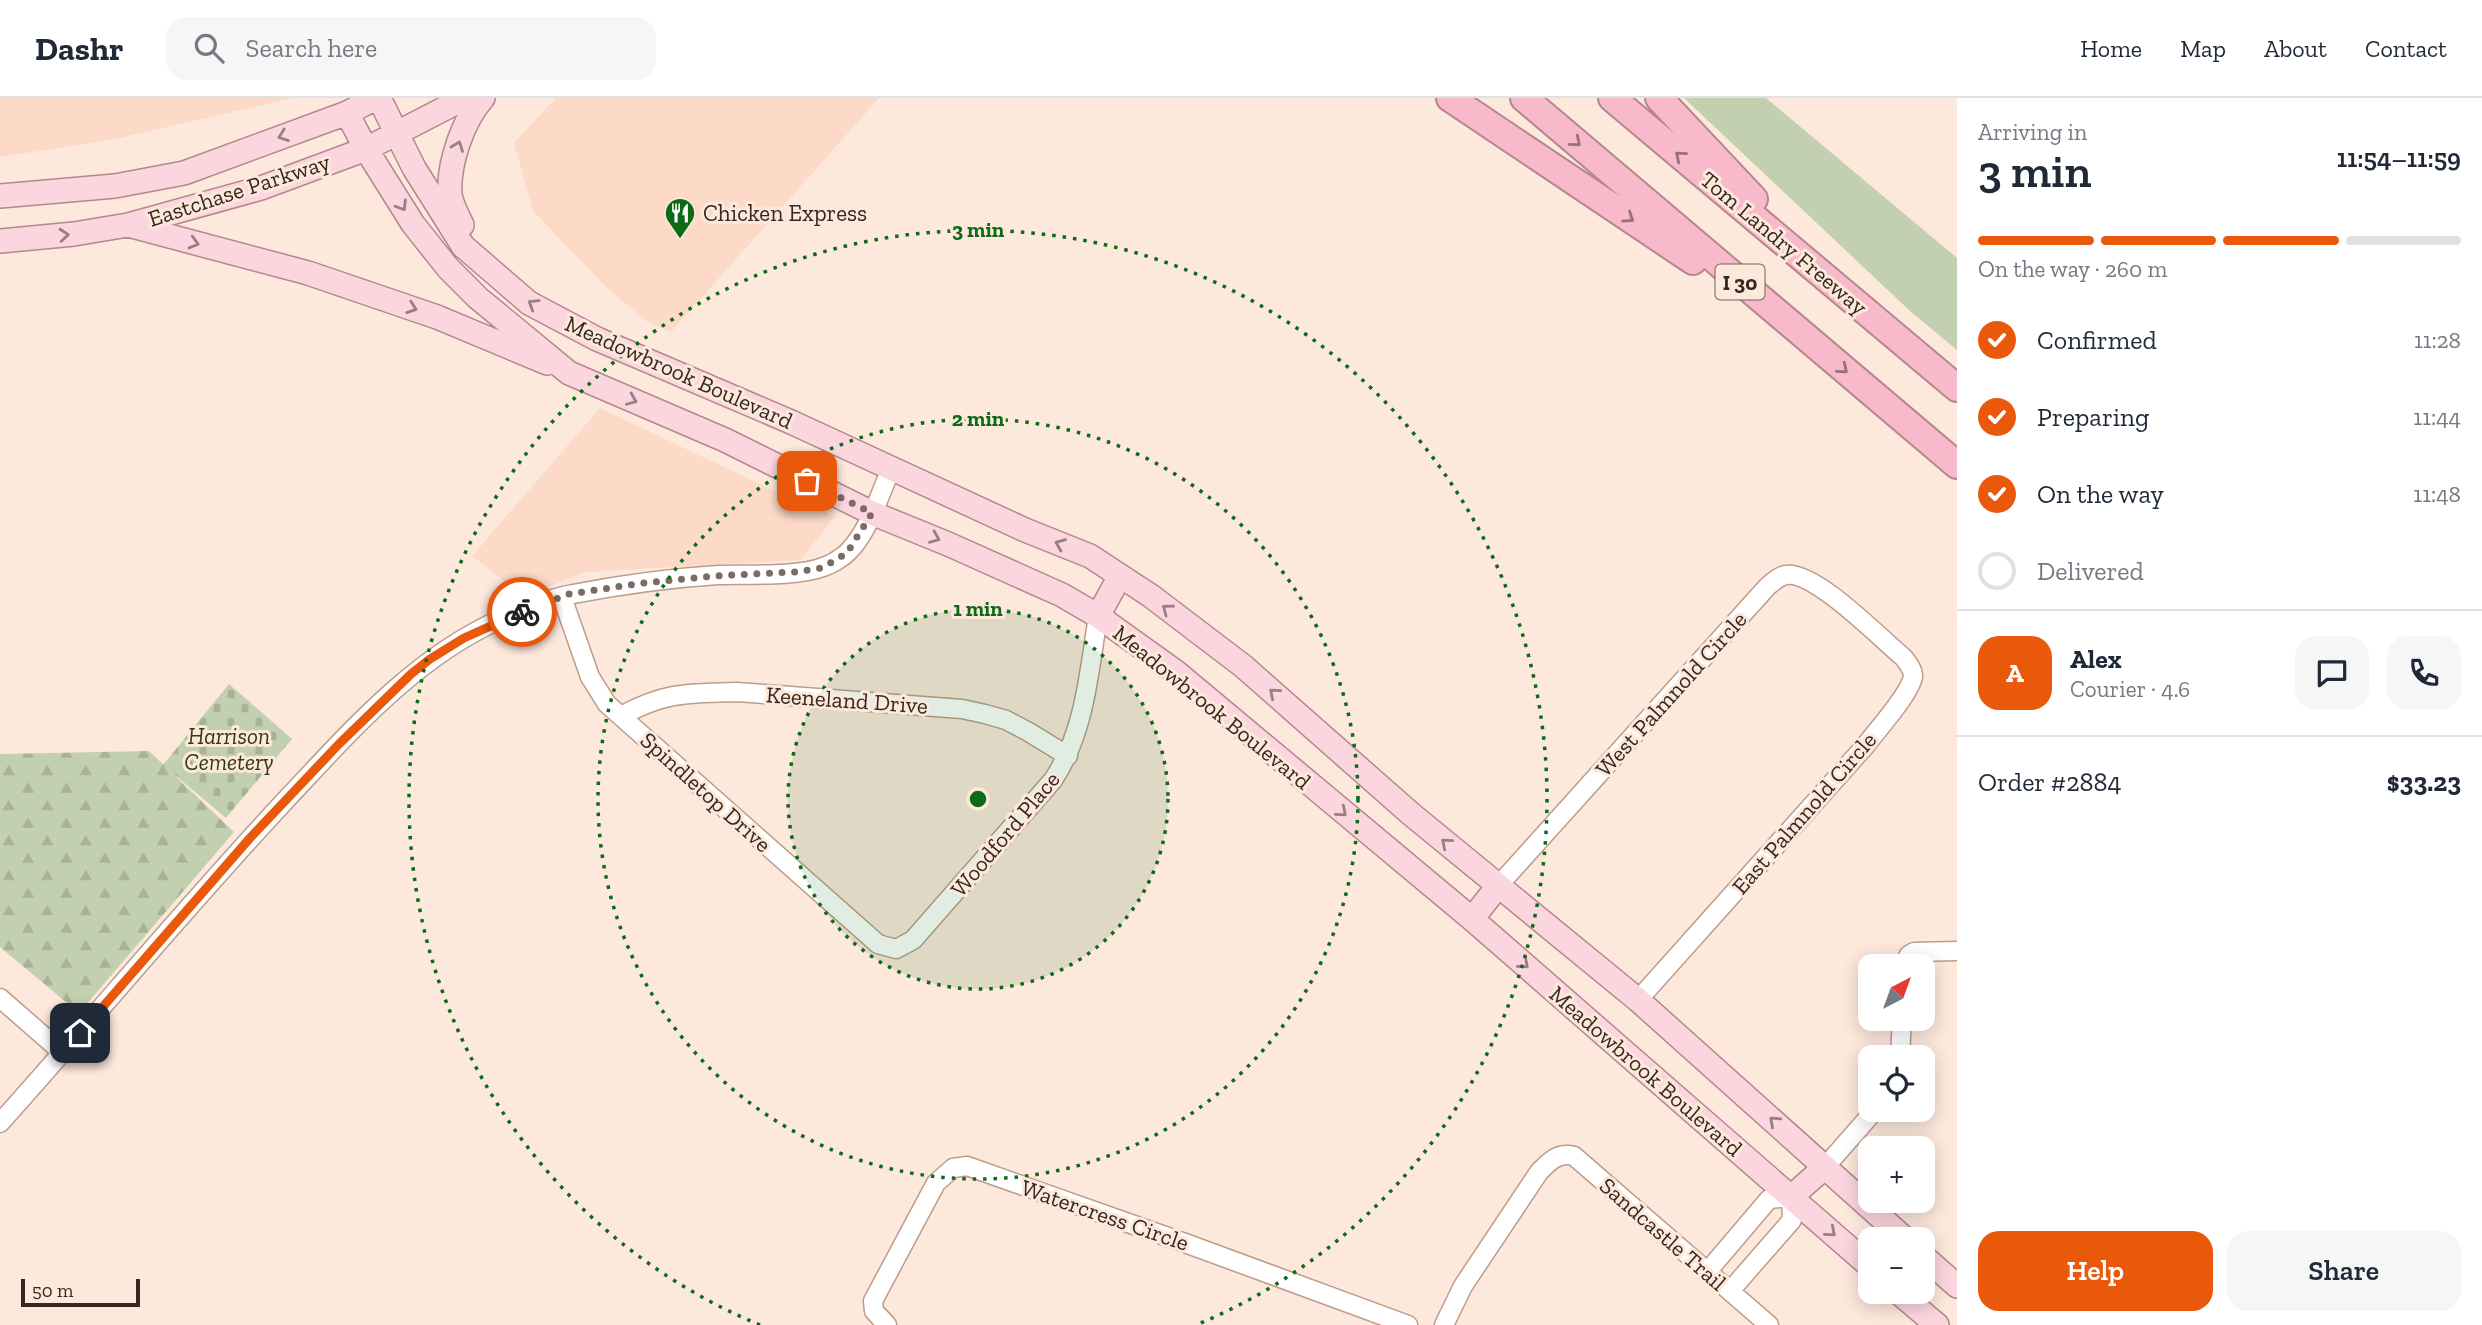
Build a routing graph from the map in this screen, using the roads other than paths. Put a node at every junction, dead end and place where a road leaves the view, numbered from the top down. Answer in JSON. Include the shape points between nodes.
{"nodes":[{"id":1,"x":377,"y":98,"type":"edge"},
{"id":2,"x":465,"y":98,"type":"edge"},
{"id":3,"x":483,"y":98,"type":"edge"},
{"id":4,"x":1450,"y":98,"type":"edge"},
{"id":5,"x":1524,"y":98,"type":"edge"},
{"id":6,"x":1612,"y":98,"type":"edge"},
{"id":7,"x":1658,"y":98,"type":"edge"},
{"id":8,"x":347,"y":113,"type":"junction"},
{"id":9,"x":397,"y":132,"type":"junction"},
{"id":10,"x":366,"y":149,"type":"junction"},
{"id":11,"x":0,"y":196,"type":"edge"},
{"id":12,"x":128,"y":225,"type":"junction"},
{"id":13,"x":0,"y":241,"type":"edge"},
{"id":14,"x":475,"y":257,"type":"junction"},
{"id":15,"x":1844,"y":295,"type":"junction"},
{"id":16,"x":1804,"y":336,"type":"junction"},
{"id":17,"x":569,"y":373,"type":"junction"},
{"id":18,"x":1957,"y":388,"type":"edge"},
{"id":19,"x":1957,"y":465,"type":"edge"},
{"id":20,"x":891,"y":470,"type":"junction"},
{"id":21,"x":872,"y":513,"type":"junction"},
{"id":22,"x":1120,"y":576,"type":"junction"},
{"id":23,"x":562,"y":597,"type":"junction"},
{"id":24,"x":1098,"y":616,"type":"junction"},
{"id":25,"x":1863,"y":623,"type":"joint"},
{"id":26,"x":621,"y":716,"type":"junction"},
{"id":27,"x":1068,"y":756,"type":"junction"},
{"id":28,"x":1498,"y":886,"type":"junction"},
{"id":29,"x":1472,"y":919,"type":"junction"},
{"id":30,"x":896,"y":949,"type":"joint"},
{"id":31,"x":1957,"y":951,"type":"edge"},
{"id":32,"x":1912,"y":954,"type":"edge"},
{"id":33,"x":0,"y":998,"type":"edge"},
{"id":34,"x":1638,"y":1000,"type":"junction"},
{"id":35,"x":64,"y":1053,"type":"junction"},
{"id":36,"x":1864,"y":1122,"type":"edge"},
{"id":37,"x":0,"y":1123,"type":"edge"},
{"id":38,"x":1825,"y":1167,"type":"junction"},
{"id":39,"x":1791,"y":1197,"type":"junction"},
{"id":40,"x":1892,"y":1227,"type":"edge"},
{"id":41,"x":1858,"y":1256,"type":"edge"},
{"id":42,"x":1935,"y":1267,"type":"edge"},
{"id":43,"x":1707,"y":1272,"type":"junction"},
{"id":44,"x":1957,"y":1286,"type":"edge"},
{"id":45,"x":1730,"y":1292,"type":"junction"},
{"id":46,"x":1912,"y":1304,"type":"edge"},
{"id":47,"x":887,"y":1325,"type":"edge"},
{"id":48,"x":1408,"y":1325,"type":"edge"},
{"id":49,"x":1444,"y":1325,"type":"edge"},
{"id":50,"x":1769,"y":1325,"type":"edge"},
{"id":51,"x":1937,"y":1325,"type":"edge"}],
"edges":[{"from":1,"to":8,"type":"main road","name":"Eastchase Parkway"},
{"from":1,"to":9,"type":"main road","name":"Meadowbrook Boulevard"},
{"from":2,"to":9,"type":"main road","name":"Eastchase Parkway"},
{"from":14,"to":3,"type":"main road","one_way":true,"via":[[450,197],[451,169],[456,146]]},
{"from":4,"to":16,"type":"highway","one_way":true},
{"from":5,"to":16,"type":"highway","number":"I 30","one_way":true},
{"from":15,"to":6,"type":"highway","name":"Tom Landry Freeway","number":"I 30","one_way":true},
{"from":7,"to":15,"type":"highway"},
{"from":8,"to":10,"type":"main road","name":"Meadowbrook Boulevard"},
{"from":8,"to":11,"type":"main road","name":"Eastchase Parkway","one_way":true,"via":[[184,173],[115,186]]},
{"from":9,"to":10,"type":"main road","name":"Eastchase Parkway"},
{"from":9,"to":14,"type":"main road","name":"Meadowbrook Boulevard","via":[[414,168],[463,246]]},
{"from":10,"to":12,"type":"main road","name":"Eastchase Parkway","via":[[261,188]]},
{"from":10,"to":17,"type":"main road","name":"Meadowbrook Boulevard","one_way":true,"via":[[447,268]]},
{"from":13,"to":12,"type":"main road","name":"Eastchase Parkway","one_way":true},
{"from":12,"to":17,"type":"main road","one_way":true,"via":[[321,277],[438,317]]},
{"from":20,"to":14,"type":"main road","name":"Meadowbrook Boulevard","one_way":true,"via":[[597,339],[529,303]]},
{"from":15,"to":18,"type":"highway","name":"Tom Landry Freeway","number":"I 30"},
{"from":16,"to":19,"type":"highway","number":"I 30","one_way":true},
{"from":17,"to":21,"type":"main road","name":"Meadowbrook Boulevard","one_way":true,"via":[[725,440]]},
{"from":20,"to":21,"type":"street"},
{"from":22,"to":20,"type":"main road","name":"Meadowbrook Boulevard","one_way":true,"via":[[1090,556]]},
{"from":21,"to":23,"type":"street","via":[[847,553],[822,568],[643,583]]},
{"from":21,"to":24,"type":"main road","name":"Meadowbrook Boulevard","one_way":true,"via":[[1062,595]]},
{"from":22,"to":24,"type":"main road"},
{"from":28,"to":22,"type":"main road","name":"Meadowbrook Boulevard","one_way":true,"via":[[1243,666]]},
{"from":23,"to":26,"type":"street","name":"Spindletop Drive","via":[[590,677]]},
{"from":23,"to":35,"type":"street","via":[[464,638],[411,674],[250,838]]},
{"from":24,"to":27,"type":"street","name":"Woodford Place","via":[[1085,699]]},
{"from":24,"to":29,"type":"main road","name":"Meadowbrook Boulevard","one_way":true,"via":[[1176,672]]},
{"from":25,"to":28,"type":"street","name":"West Palmnold Circle","via":[[1828,592],[1801,576],[1778,578]]},
{"from":25,"to":34,"type":"street","name":"East Palmnold Circle","via":[[1911,668],[1913,677],[1898,704]]},
{"from":26,"to":27,"type":"street","name":"Keeneland Drive","via":[[662,697],[706,692],[962,709],[1006,720]]},
{"from":26,"to":30,"type":"street","name":"Spindletop Drive","via":[[878,944]]},
{"from":27,"to":30,"type":"street","name":"Woodford Place","via":[[1053,780],[913,940]]},
{"from":28,"to":29,"type":"main road"},
{"from":28,"to":34,"type":"main road","name":"Meadowbrook Boulevard"},
{"from":29,"to":39,"type":"main road","name":"Meadowbrook Boulevard","one_way":true},
{"from":31,"to":32,"type":"street"},
{"from":33,"to":35,"type":"street"},
{"from":38,"to":34,"type":"main road","name":"Meadowbrook Boulevard","one_way":true},
{"from":35,"to":37,"type":"street"},
{"from":36,"to":38,"type":"street"},
{"from":38,"to":39,"type":"main road"},
{"from":38,"to":40,"type":"main road","name":"Meadowbrook Boulevard"},
{"from":39,"to":41,"type":"main road","name":"Meadowbrook Boulevard","one_way":true},
{"from":39,"to":43,"type":"street","via":[[1769,1199]]},
{"from":39,"to":45,"type":"street","via":[[1792,1220]]},
{"from":42,"to":44,"type":"main road"},
{"from":43,"to":45,"type":"street","name":"Sandcastle Trail"},
{"from":43,"to":49,"type":"street","name":"Sandcastle Trail","via":[[1574,1156],[1565,1154],[1553,1158],[1539,1172],[1463,1286]]},
{"from":45,"to":50,"type":"street","name":"Sandcastle Trail"},
{"from":46,"to":51,"type":"main road"},
{"from":47,"to":48,"type":"street","name":"Watercress Circle","via":[[874,1311],[873,1301],[936,1183],[953,1168],[967,1166]]}]}
